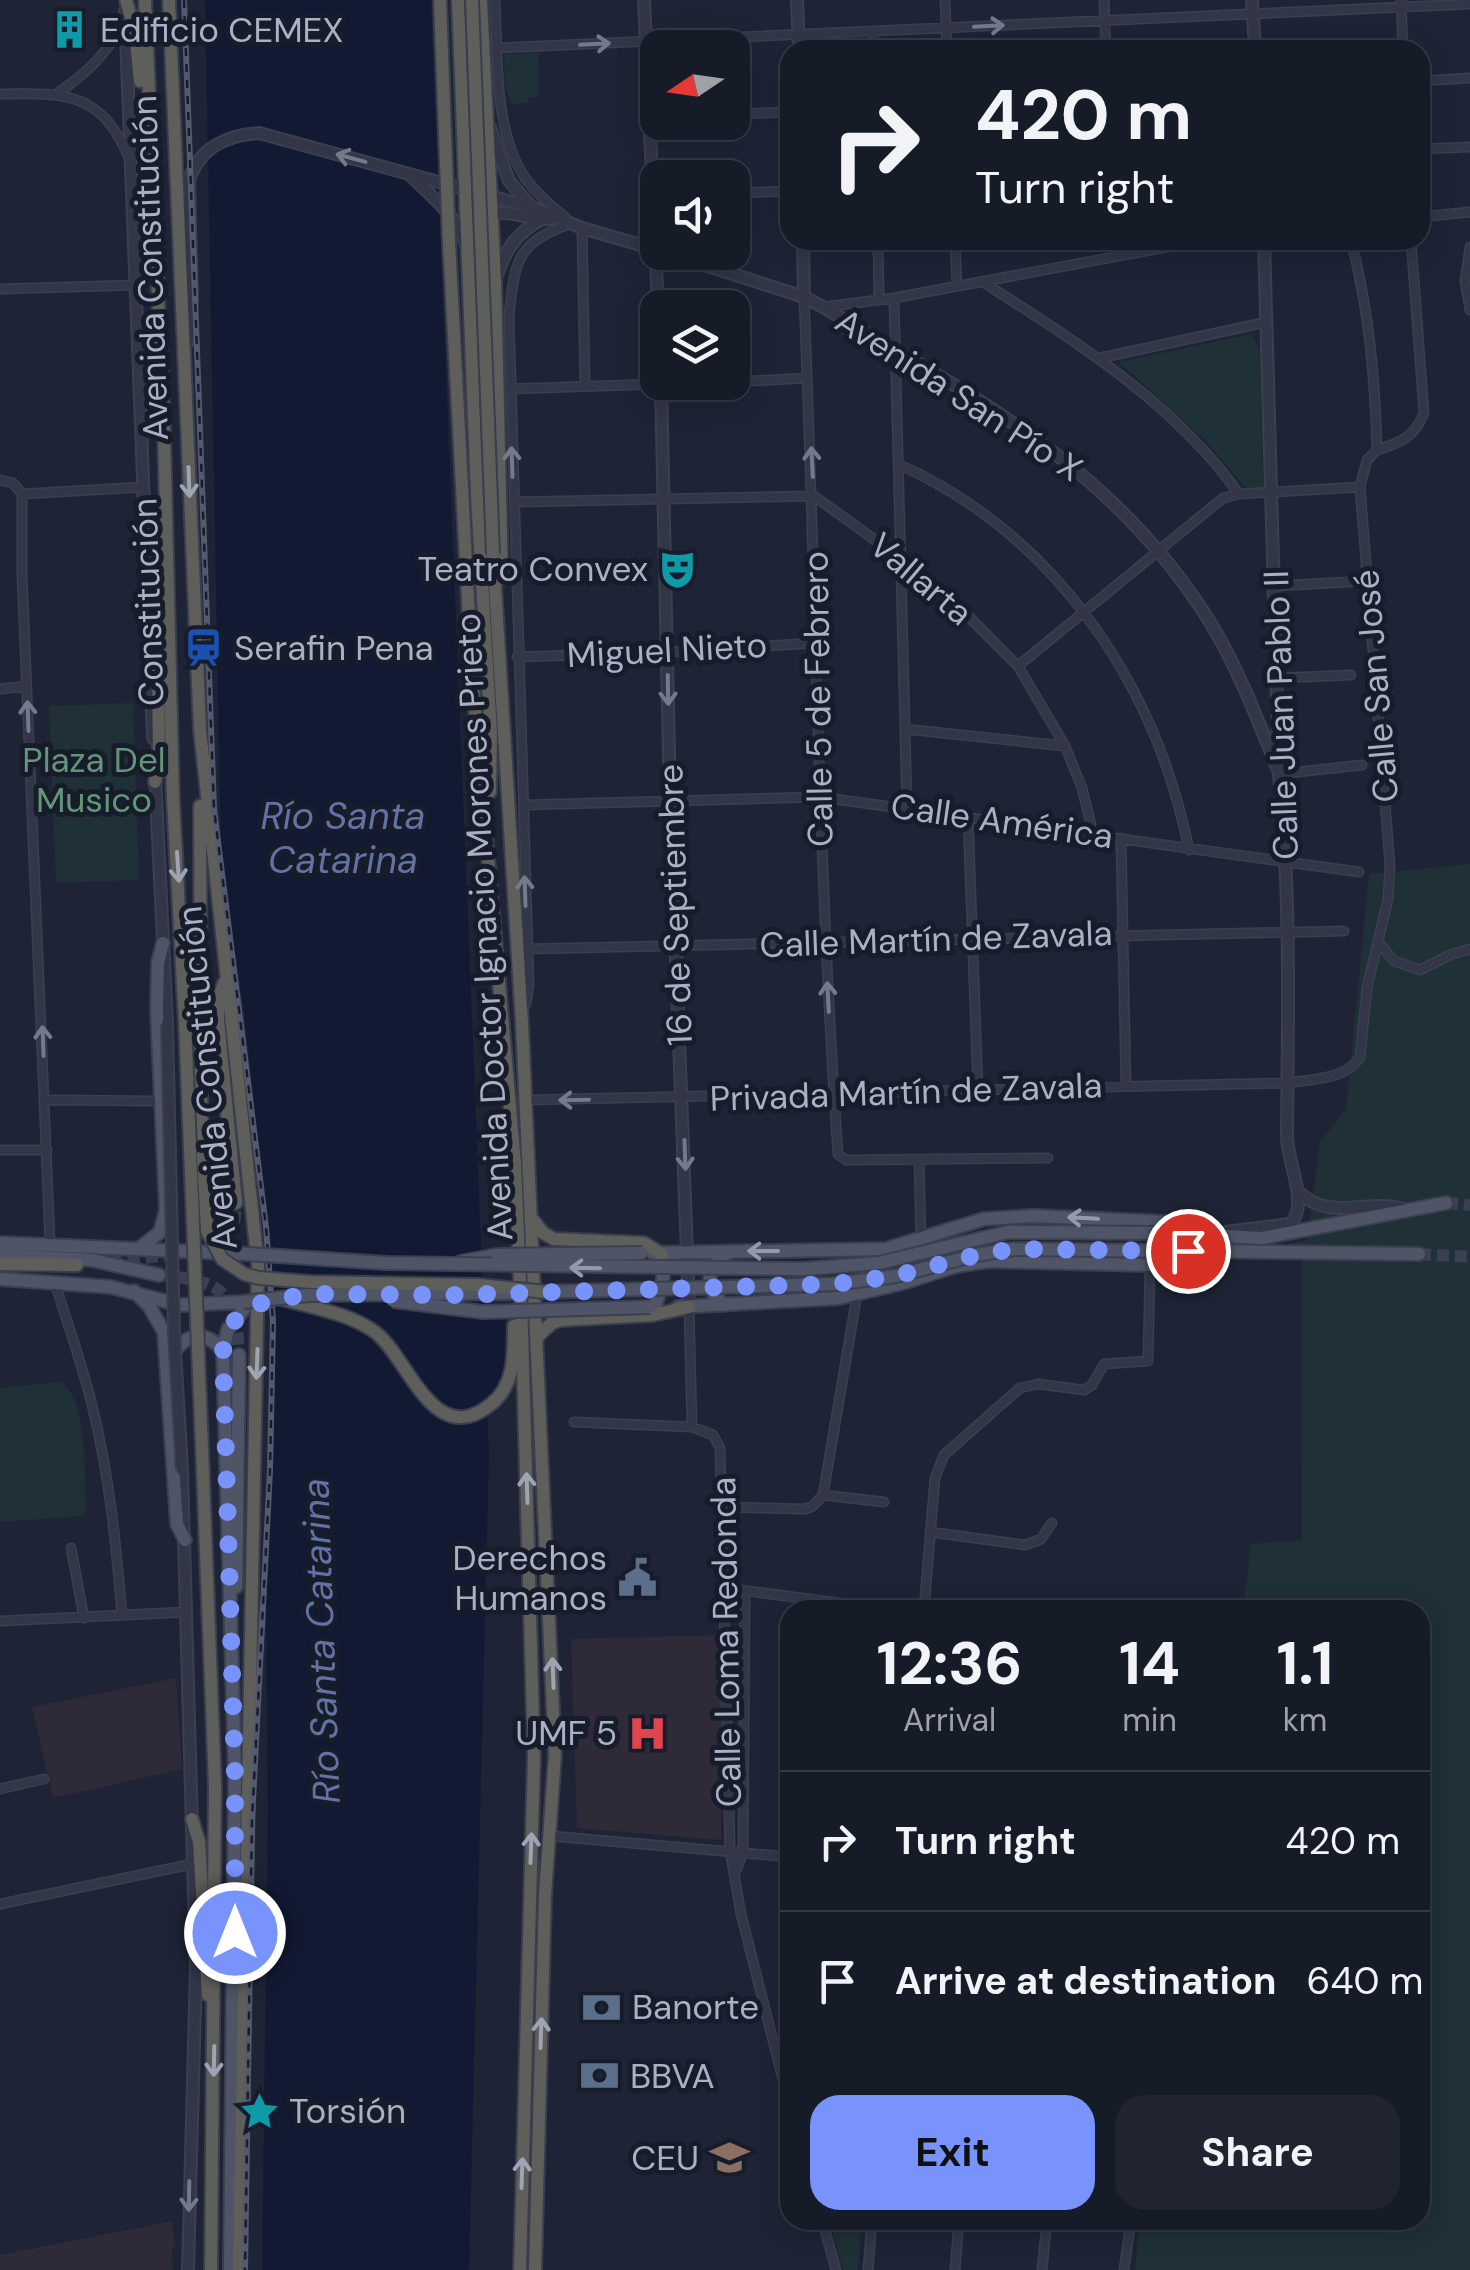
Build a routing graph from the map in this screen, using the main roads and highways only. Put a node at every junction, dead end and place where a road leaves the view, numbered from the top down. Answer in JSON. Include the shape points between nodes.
{"nodes":[{"id":1,"x":125,"y":0,"type":"edge"},
{"id":2,"x":145,"y":0,"type":"edge"},
{"id":3,"x":169,"y":0,"type":"edge"},
{"id":4,"x":440,"y":0,"type":"edge"},
{"id":5,"x":458,"y":0,"type":"edge"},
{"id":6,"x":472,"y":0,"type":"edge"},
{"id":7,"x":482,"y":0,"type":"edge"},
{"id":8,"x":464,"y":137,"type":"junction"},
{"id":9,"x":150,"y":159,"type":"junction"},
{"id":10,"x":489,"y":178,"type":"junction"},
{"id":11,"x":164,"y":432,"type":"junction"},
{"id":12,"x":499,"y":646,"type":"junction"},
{"id":13,"x":200,"y":730,"type":"junction"},
{"id":14,"x":155,"y":782,"type":"road end"},
{"id":15,"x":489,"y":850,"type":"junction"},
{"id":16,"x":182,"y":918,"type":"junction"},
{"id":17,"x":164,"y":944,"type":"road end"},
{"id":18,"x":226,"y":980,"type":"junction"},
{"id":19,"x":508,"y":1074,"type":"junction"},
{"id":20,"x":201,"y":1098,"type":"junction"},
{"id":21,"x":236,"y":1203,"type":"tunnel mouth"},
{"id":22,"x":1446,"y":1204,"type":"tunnel mouth"},
{"id":23,"x":999,"y":1217,"type":"junction"},
{"id":24,"x":531,"y":1218,"type":"junction"},
{"id":25,"x":1214,"y":1234,"type":"junction"},
{"id":26,"x":0,"y":1244,"type":"edge"},
{"id":27,"x":140,"y":1248,"type":"junction"},
{"id":28,"x":732,"y":1251,"type":"junction"},
{"id":29,"x":1211,"y":1251,"type":"junction"},
{"id":30,"x":662,"y":1254,"type":"junction"},
{"id":31,"x":1419,"y":1254,"type":"tunnel mouth"},
{"id":32,"x":0,"y":1256,"type":"edge"},
{"id":33,"x":998,"y":1261,"type":"junction"},
{"id":34,"x":0,"y":1264,"type":"edge"},
{"id":35,"x":78,"y":1265,"type":"dead end"},
{"id":36,"x":450,"y":1265,"type":"junction"},
{"id":37,"x":158,"y":1275,"type":"tunnel mouth"},
{"id":38,"x":0,"y":1279,"type":"edge"},
{"id":39,"x":134,"y":1291,"type":"junction"},
{"id":40,"x":546,"y":1292,"type":"junction"},
{"id":41,"x":366,"y":1294,"type":"junction"},
{"id":42,"x":273,"y":1300,"type":"junction"},
{"id":43,"x":724,"y":1305,"type":"junction"},
{"id":44,"x":243,"y":1306,"type":"junction"},
{"id":45,"x":653,"y":1307,"type":"junction"},
{"id":46,"x":690,"y":1307,"type":"junction"},
{"id":47,"x":536,"y":1338,"type":"junction"},
{"id":48,"x":223,"y":1351,"type":"junction"},
{"id":49,"x":239,"y":1355,"type":"tunnel mouth"},
{"id":50,"x":168,"y":1364,"type":"junction"},
{"id":51,"x":185,"y":1540,"type":"road end"},
{"id":52,"x":232,"y":1664,"type":"junction"},
{"id":53,"x":192,"y":1819,"type":"road end"},
{"id":54,"x":215,"y":2008,"type":"junction"},
{"id":55,"x":211,"y":2270,"type":"edge"},
{"id":56,"x":230,"y":2270,"type":"edge"},
{"id":57,"x":239,"y":2270,"type":"edge"},
{"id":58,"x":520,"y":2270,"type":"edge"},
{"id":59,"x":535,"y":2270,"type":"edge"}],
"edges":[{"from":1,"to":9,"type":"highway"},
{"from":2,"to":9,"type":"highway","name":"Avenida Constitución"},
{"from":3,"to":13,"type":"highway","name":"Avenida Constitución","one_way":true},
{"from":4,"to":15,"type":"highway","name":"Avenida Doctor Ignacio Morones Prieto","bridge":true,"via":[[460,498]]},
{"from":5,"to":8,"type":"highway"},
{"from":6,"to":12,"type":"highway","name":"Avenida Doctor Ignacio Morones Prieto","bridge":true},
{"from":7,"to":10,"type":"highway"},
{"from":8,"to":10,"type":"highway"},
{"from":8,"to":15,"type":"highway","via":[[491,733]]},
{"from":9,"to":11,"type":"highway","name":"Avenida Constitución"},
{"from":10,"to":12,"type":"highway","via":[[503,556]]},
{"from":11,"to":14,"type":"highway","via":[[156,502]]},
{"from":11,"to":16,"type":"highway","name":"Avenida Constitución","one_way":true},
{"from":12,"to":24,"type":"highway","name":"Avenida Doctor Ignacio Morones Prieto"},
{"from":13,"to":18,"type":"highway","name":"Avenida Constitución"},
{"from":13,"to":20,"type":"highway"},
{"from":15,"to":19,"type":"highway","name":"Avenida Doctor Ignacio Morones Prieto"},
{"from":16,"to":20,"type":"highway","via":[[191,954]]},
{"from":16,"to":54,"type":"highway","name":"Avenida Constitución","bridge":true,"via":[[215,1786]]},
{"from":17,"to":27,"type":"main road","via":[[158,963],[166,1218]]},
{"from":18,"to":21,"type":"highway","via":[[218,1020]]},
{"from":18,"to":57,"type":"highway","name":"Avenida Constitución","one_way":true,"via":[[258,1265]]},
{"from":19,"to":42,"type":"highway","via":[[514,1338],[503,1392],[484,1410],[442,1413],[374,1331]]},
{"from":58,"to":19,"type":"highway","name":"Avenida Doctor Ignacio Morones Prieto","one_way":true,"via":[[534,1756]]},
{"from":20,"to":40,"type":"highway","bridge":true,"via":[[207,1231],[230,1268],[259,1278]]},
{"from":22,"to":25,"type":"main road","via":[[1282,1236]]},
{"from":25,"to":23,"type":"main road","one_way":true,"via":[[1166,1222]]},
{"from":23,"to":28,"type":"main road","one_way":true,"via":[[886,1249]]},
{"from":23,"to":33,"type":"main road","via":[[1012,1239]]},
{"from":24,"to":30,"type":"highway","via":[[554,1239],[644,1242]]},
{"from":24,"to":47,"type":"highway","name":"Avenida Doctor Ignacio Morones Prieto"},
{"from":25,"to":36,"type":"main road","one_way":true,"bridge":true,"via":[[998,1233],[879,1263],[830,1268]]},
{"from":26,"to":27,"type":"main road"},
{"from":27,"to":36,"type":"main road","bridge":true},
{"from":28,"to":30,"type":"main road"},
{"from":28,"to":43,"type":"main road","via":[[716,1260],[710,1276]]},
{"from":29,"to":31,"type":"main road"},
{"from":29,"to":33,"type":"main road","via":[[1150,1265]]},
{"from":29,"to":40,"type":"main road","bridge":true,"via":[[1014,1249],[834,1284]]},
{"from":30,"to":36,"type":"main road","bridge":true,"via":[[497,1255]]},
{"from":30,"to":45,"type":"main road","via":[[663,1279]]},
{"from":32,"to":37,"type":"main road","via":[[92,1260]]},
{"from":33,"to":43,"type":"main road","via":[[857,1295]]},
{"from":34,"to":35,"type":"highway"},
{"from":38,"to":39,"type":"main road"},
{"from":39,"to":44,"type":"main road","via":[[180,1305]]},
{"from":39,"to":50,"type":"main road","via":[[162,1324]]},
{"from":40,"to":41,"type":"main road","bridge":true},
{"from":41,"to":42,"type":"main road","bridge":true},
{"from":41,"to":45,"type":"main road","bridge":true,"via":[[466,1311]]},
{"from":42,"to":44,"type":"main road","bridge":true},
{"from":43,"to":46,"type":"main road"},
{"from":44,"to":48,"type":"main road"},
{"from":45,"to":46,"type":"main road"},
{"from":46,"to":47,"type":"highway","via":[[653,1316],[561,1320]]},
{"from":59,"to":47,"type":"highway","name":"Avenida Doctor Ignacio Morones Prieto","one_way":true,"via":[[556,1755]]},
{"from":48,"to":50,"type":"main road","via":[[206,1336],[190,1336]]},
{"from":48,"to":52,"type":"main road"},
{"from":49,"to":52,"type":"main road"},
{"from":50,"to":51,"type":"main road","via":[[177,1524]]},
{"from":52,"to":56,"type":"main road"},
{"from":53,"to":54,"type":"highway","via":[[206,1984]]},
{"from":54,"to":55,"type":"highway","name":"Avenida Constitución","one_way":true}]}
